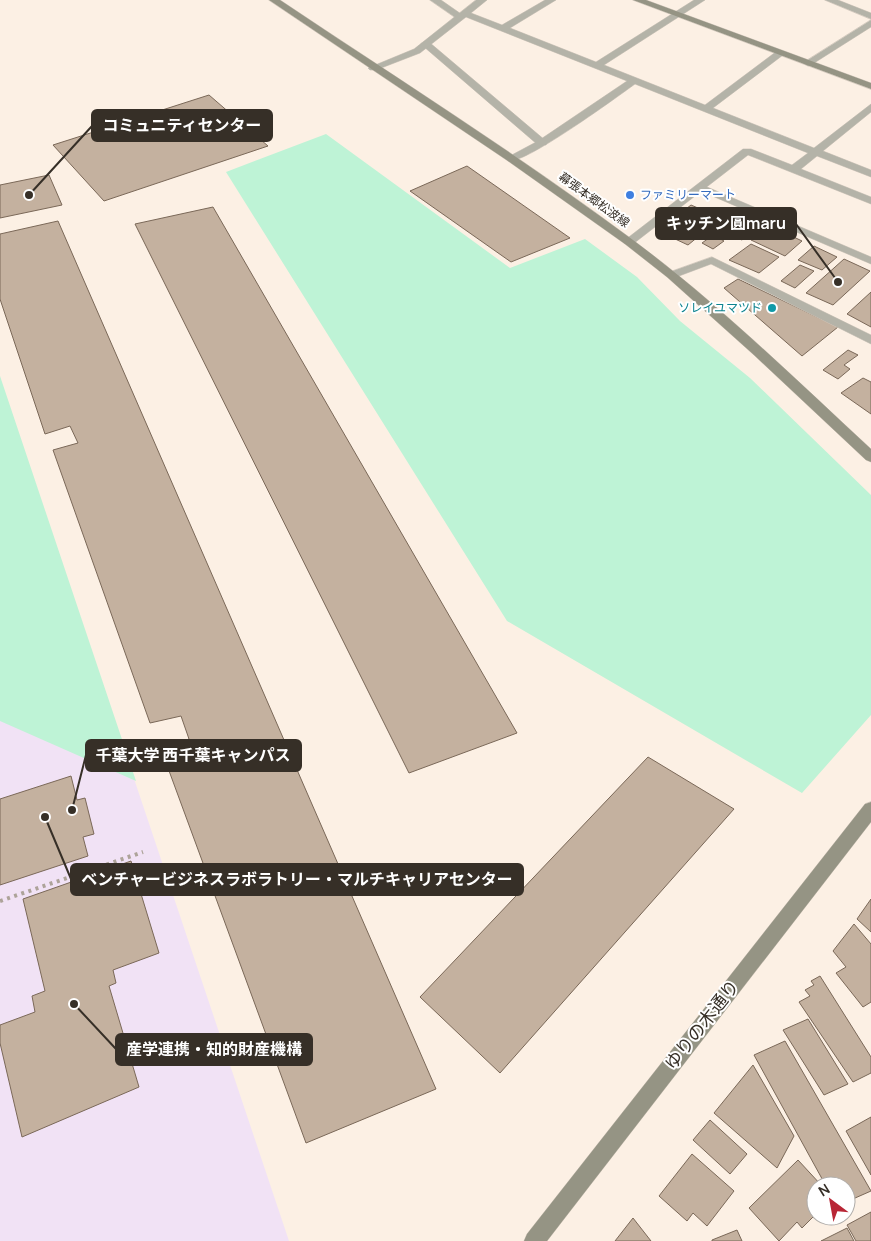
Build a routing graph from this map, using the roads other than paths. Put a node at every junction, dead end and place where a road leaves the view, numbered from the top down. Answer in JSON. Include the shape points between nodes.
{"nodes":[{"id":1,"x":274,"y":0,"type":"edge"},
{"id":2,"x":435,"y":0,"type":"edge"},
{"id":3,"x":482,"y":0,"type":"edge"},
{"id":4,"x":551,"y":0,"type":"edge"},
{"id":5,"x":638,"y":0,"type":"edge"},
{"id":6,"x":700,"y":0,"type":"edge"},
{"id":7,"x":835,"y":1,"type":"edge"},
{"id":8,"x":461,"y":15,"type":"junction"},
{"id":9,"x":678,"y":15,"type":"junction"},
{"id":10,"x":871,"y":16,"type":"edge"},
{"id":11,"x":871,"y":23,"type":"edge"},
{"id":12,"x":502,"y":29,"type":"junction"},
{"id":13,"x":426,"y":44,"type":"junction"},
{"id":14,"x":780,"y":52,"type":"junction"},
{"id":15,"x":808,"y":63,"type":"junction"},
{"id":16,"x":597,"y":66,"type":"junction"},
{"id":17,"x":373,"y":68,"type":"junction"},
{"id":18,"x":634,"y":81,"type":"junction"},
{"id":19,"x":871,"y":86,"type":"edge"},
{"id":20,"x":871,"y":107,"type":"edge"},
{"id":21,"x":706,"y":109,"type":"junction"},
{"id":22,"x":542,"y":143,"type":"junction"},
{"id":23,"x":815,"y":152,"type":"junction"},
{"id":24,"x":512,"y":159,"type":"junction"},
{"id":25,"x":793,"y":170,"type":"junction"},
{"id":26,"x":871,"y":174,"type":"edge"},
{"id":27,"x":700,"y":187,"type":"junction"},
{"id":28,"x":871,"y":201,"type":"edge"},
{"id":29,"x":629,"y":242,"type":"junction"},
{"id":30,"x":871,"y":261,"type":"edge"},
{"id":31,"x":671,"y":275,"type":"junction"},
{"id":32,"x":871,"y":340,"type":"edge"},
{"id":33,"x":871,"y":457,"type":"edge"},
{"id":34,"x":869,"y":817,"type":"edge"},
{"id":35,"x":534,"y":1241,"type":"edge"}],
"edges":[{"from":1,"to":17,"type":"street","name":"幕張本郷松波線"},
{"from":2,"to":8,"type":"street"},
{"from":3,"to":8,"type":"street"},
{"from":4,"to":12,"type":"street"},
{"from":5,"to":9,"type":"street"},
{"from":6,"to":9,"type":"street"},
{"from":7,"to":10,"type":"street"},
{"from":8,"to":12,"type":"street"},
{"from":8,"to":13,"type":"street"},
{"from":9,"to":14,"type":"street"},
{"from":9,"to":16,"type":"street"},
{"from":11,"to":15,"type":"street"},
{"from":12,"to":16,"type":"street"},
{"from":13,"to":17,"type":"street","via":[[417,51]]},
{"from":13,"to":22,"type":"street"},
{"from":14,"to":15,"type":"street"},
{"from":14,"to":21,"type":"street"},
{"from":15,"to":19,"type":"street"},
{"from":16,"to":18,"type":"street"},
{"from":17,"to":24,"type":"street","name":"幕張本郷松波線"},
{"from":18,"to":21,"type":"street"},
{"from":18,"to":22,"type":"street"},
{"from":20,"to":23,"type":"street"},
{"from":21,"to":23,"type":"street"},
{"from":22,"to":24,"type":"street"},
{"from":23,"to":25,"type":"street"},
{"from":23,"to":26,"type":"street"},
{"from":24,"to":29,"type":"street","name":"幕張本郷松波線"},
{"from":25,"to":27,"type":"street","via":[[747,151]]},
{"from":25,"to":28,"type":"street"},
{"from":27,"to":29,"type":"street"},
{"from":27,"to":30,"type":"street"},
{"from":29,"to":31,"type":"street","name":"幕張本郷松波線"},
{"from":31,"to":32,"type":"street","via":[[712,260]]},
{"from":31,"to":33,"type":"street","name":"幕張本郷松波線"},
{"from":34,"to":35,"type":"street","name":"ゆりの木通り"}]}
